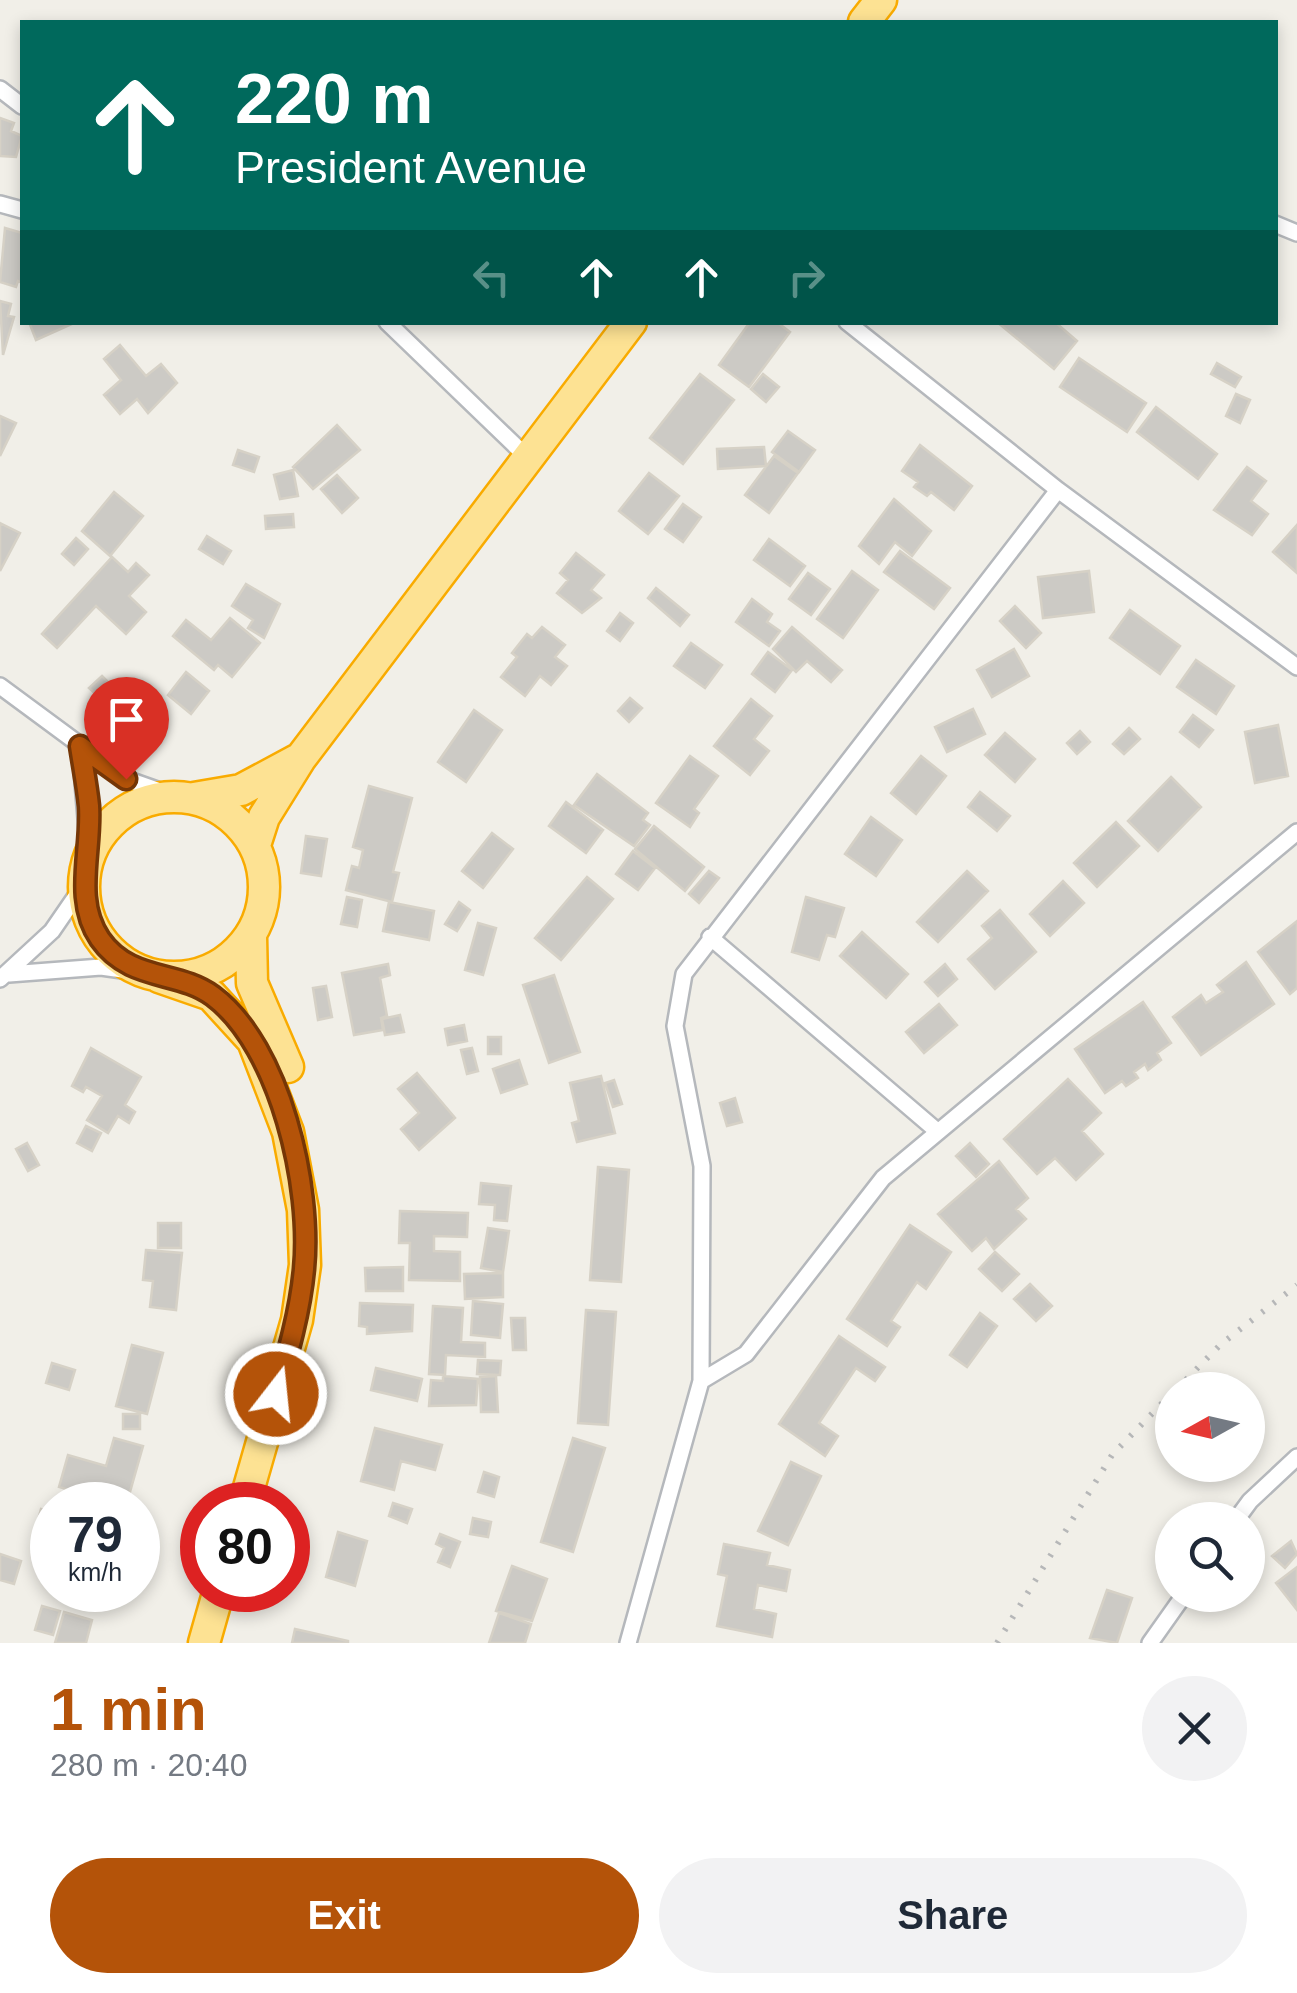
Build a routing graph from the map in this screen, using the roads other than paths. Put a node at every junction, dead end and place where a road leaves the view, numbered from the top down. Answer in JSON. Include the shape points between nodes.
{"nodes":[{"id":1,"x":881,"y":0,"type":"edge"},
{"id":2,"x":866,"y":20,"type":"edge"},
{"id":3,"x":0,"y":88,"type":"edge"},
{"id":4,"x":20,"y":104,"type":"edge"},
{"id":5,"x":389,"y":325,"type":"edge"},
{"id":6,"x":629,"y":325,"type":"edge"},
{"id":7,"x":852,"y":325,"type":"edge"},
{"id":8,"x":528,"y":458,"type":"junction"},
{"id":9,"x":1058,"y":490,"type":"junction"},
{"id":10,"x":1297,"y":667,"type":"edge"},
{"id":11,"x":0,"y":686,"type":"edge"},
{"id":12,"x":80,"y":746,"type":"junction"},
{"id":13,"x":300,"y":759,"type":"junction"},
{"id":14,"x":184,"y":797,"type":"junction"},
{"id":15,"x":1297,"y":832,"type":"edge"},
{"id":16,"x":255,"y":845,"type":"junction"},
{"id":17,"x":90,"y":854,"type":"junction"},
{"id":18,"x":83,"y":886,"type":"junction"},
{"id":19,"x":250,"y":937,"type":"junction"},
{"id":20,"x":710,"y":937,"type":"junction"},
{"id":21,"x":152,"y":975,"type":"junction"},
{"id":22,"x":5,"y":976,"type":"edge"},
{"id":23,"x":936,"y":1131,"type":"junction"},
{"id":24,"x":702,"y":1382,"type":"junction"},
{"id":25,"x":1297,"y":1458,"type":"edge"},
{"id":26,"x":251,"y":1482,"type":"edge"},
{"id":27,"x":271,"y":1482,"type":"edge"},
{"id":28,"x":1249,"y":1502,"type":"edge"},
{"id":29,"x":213,"y":1612,"type":"edge"},
{"id":30,"x":234,"y":1612,"type":"edge"},
{"id":31,"x":1172,"y":1612,"type":"edge"},
{"id":32,"x":204,"y":1643,"type":"edge"},
{"id":33,"x":225,"y":1643,"type":"edge"},
{"id":34,"x":628,"y":1643,"type":"edge"},
{"id":35,"x":1150,"y":1643,"type":"edge"}],
"edges":[{"from":1,"to":2,"type":"highway"},
{"from":3,"to":4,"type":"street"},
{"from":5,"to":8,"type":"street"},
{"from":6,"to":8,"type":"highway"},
{"from":7,"to":9,"type":"street"},
{"from":8,"to":13,"type":"highway"},
{"from":9,"to":10,"type":"street"},
{"from":9,"to":20,"type":"street"},
{"from":11,"to":12,"type":"street"},
{"from":12,"to":14,"type":"street","via":[[126,779]]},
{"from":12,"to":17,"type":"street"},
{"from":13,"to":14,"type":"highway","via":[[241,790]]},
{"from":13,"to":16,"type":"highway"},
{"from":14,"to":16,"type":"highway","via":[[218,808]]},
{"from":14,"to":17,"type":"highway","via":[[147,800],[122,812]]},
{"from":15,"to":23,"type":"street"},
{"from":16,"to":19,"type":"highway","via":[[265,892]]},
{"from":17,"to":18,"type":"highway"},
{"from":18,"to":21,"type":"highway","via":[[100,939],[119,960]]},
{"from":18,"to":22,"type":"street","via":[[52,931]]},
{"from":19,"to":21,"type":"highway","via":[[211,971],[186,978]]},
{"from":19,"to":27,"type":"highway","via":[[252,983],[308,1127],[324,1208],[316,1324]]},
{"from":20,"to":23,"type":"street"},
{"from":20,"to":24,"type":"street","via":[[684,974],[675,1026],[702,1166]]},
{"from":21,"to":22,"type":"street","via":[[100,967]]},
{"from":21,"to":26,"type":"highway","via":[[212,995],[253,1041],[288,1132],[304,1210],[297,1320]]},
{"from":23,"to":24,"type":"street","via":[[883,1178],[746,1354]]},
{"from":24,"to":34,"type":"street"},
{"from":25,"to":28,"type":"street"},
{"from":29,"to":32,"type":"highway"},
{"from":30,"to":33,"type":"highway"},
{"from":31,"to":35,"type":"street"}]}
